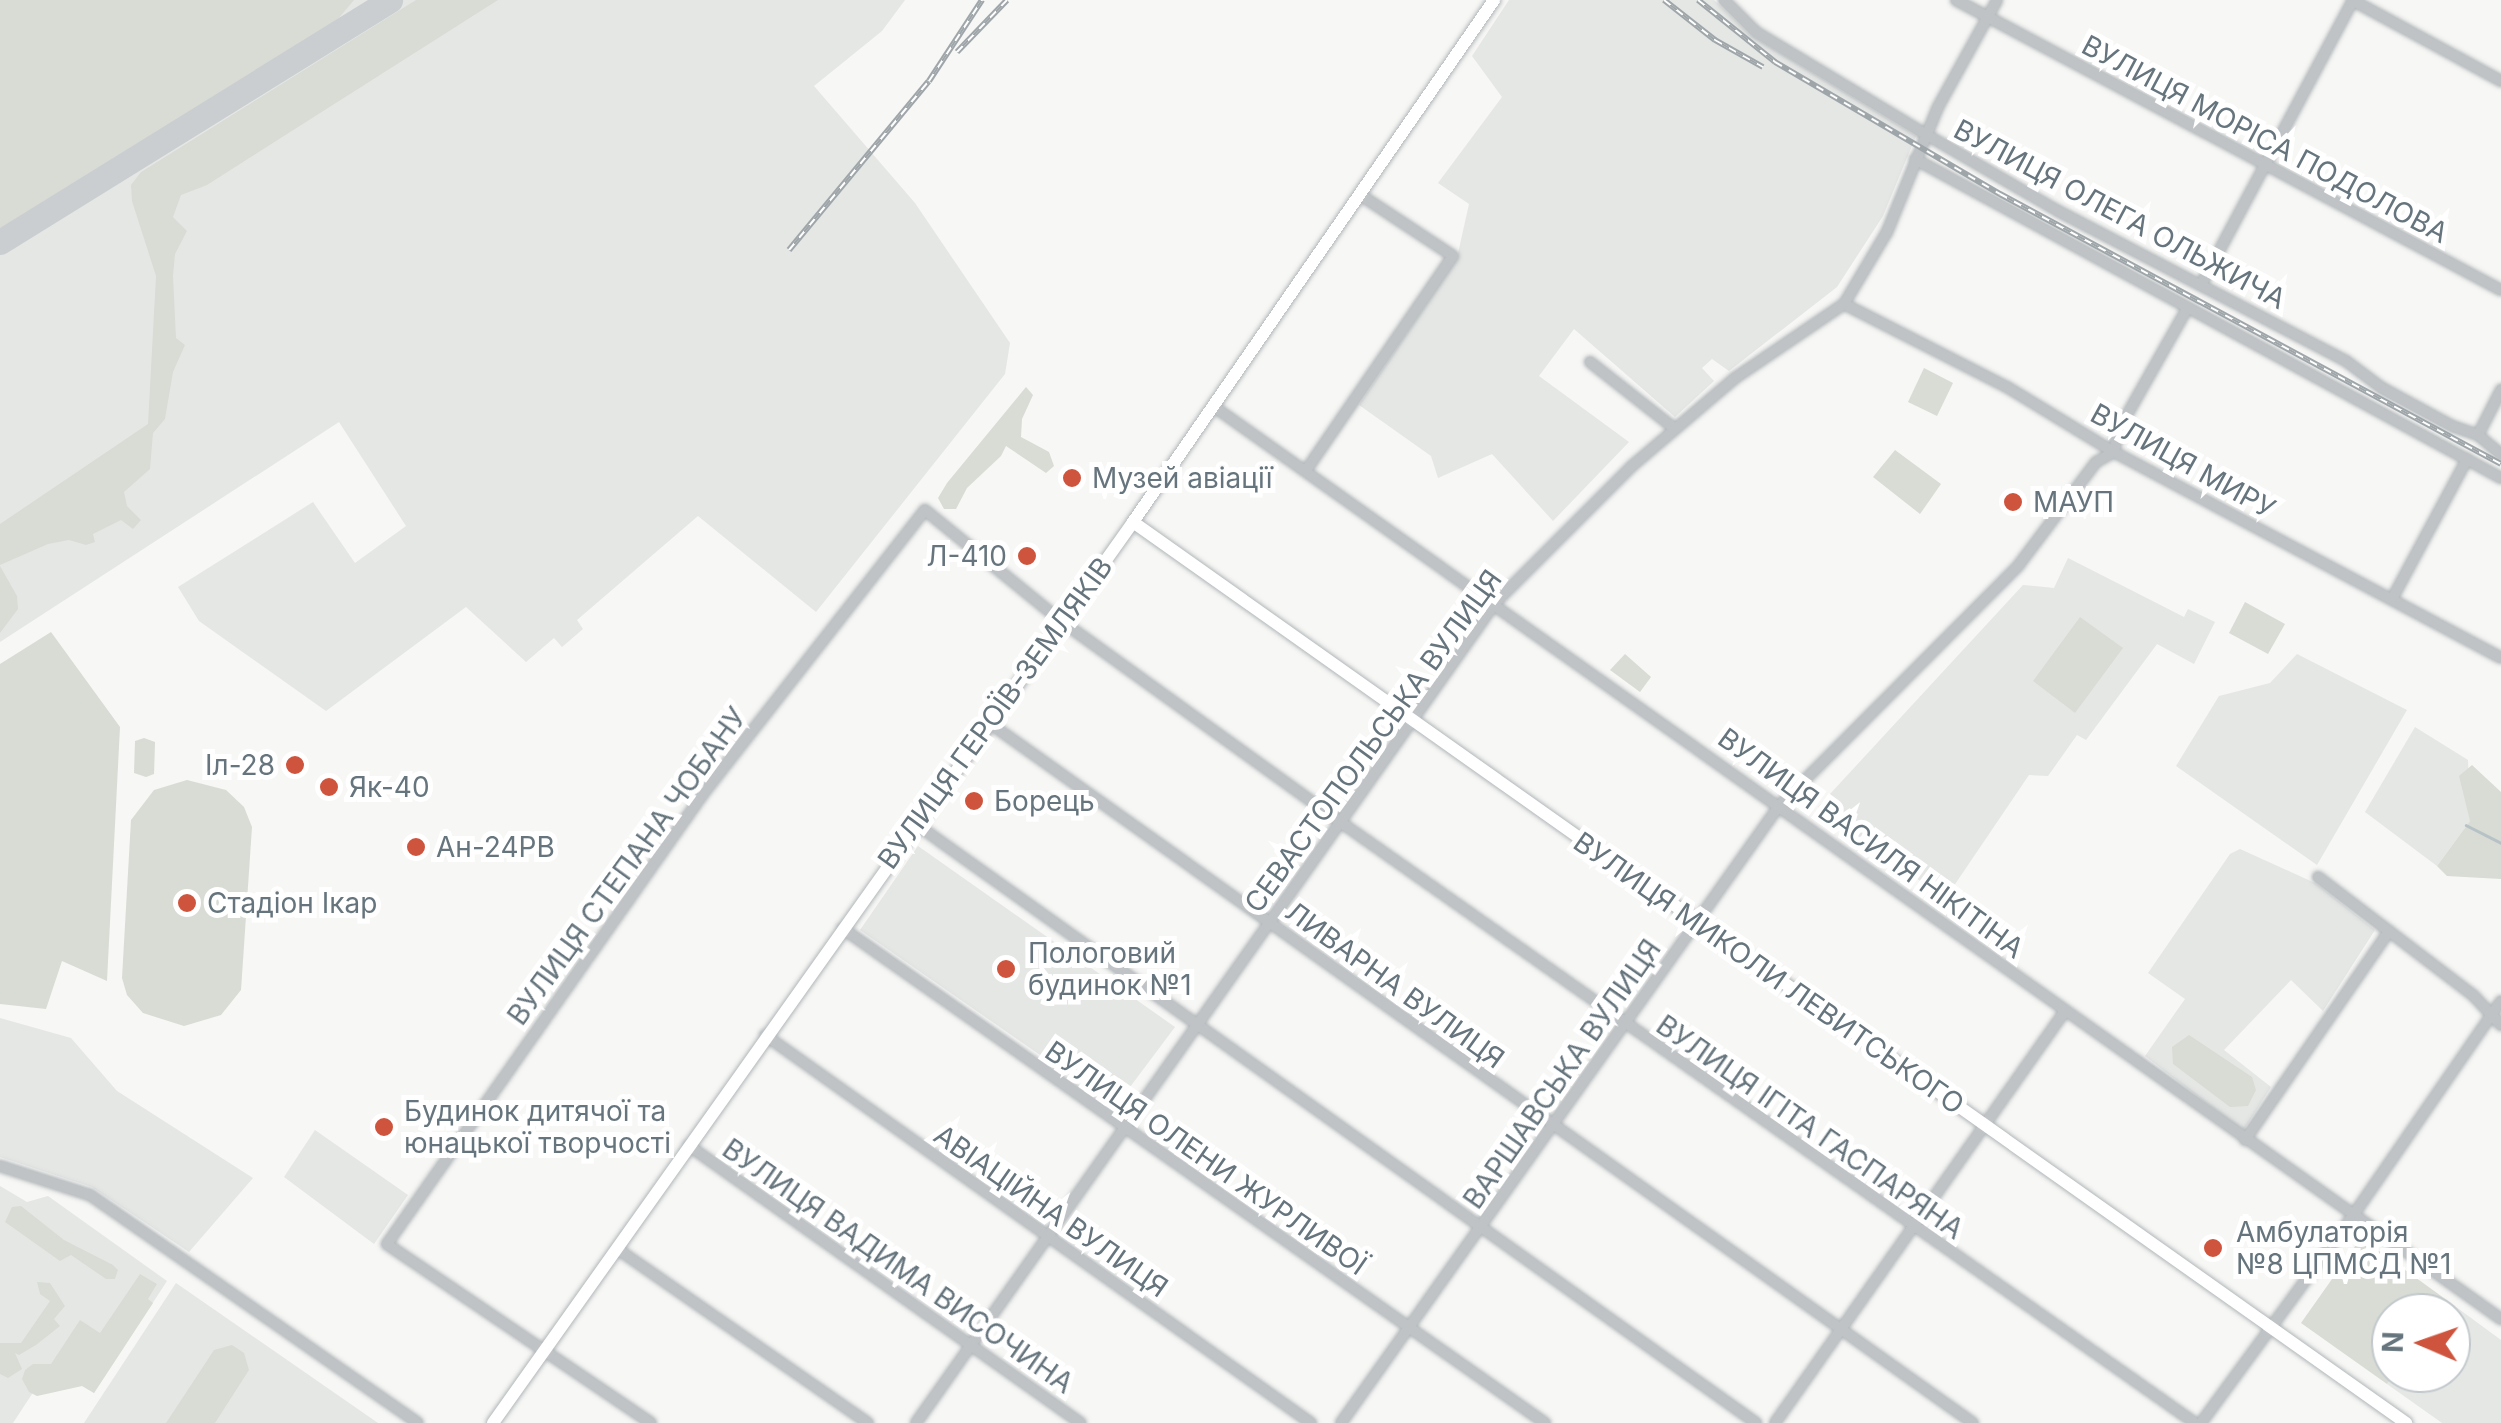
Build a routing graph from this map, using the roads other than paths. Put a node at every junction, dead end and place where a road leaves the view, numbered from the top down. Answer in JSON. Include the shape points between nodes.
{"nodes":[{"id":1,"x":1494,"y":0,"type":"edge"},
{"id":2,"x":1724,"y":0,"type":"edge"},
{"id":3,"x":1956,"y":0,"type":"edge"},
{"id":4,"x":1997,"y":0,"type":"edge"},
{"id":5,"x":2353,"y":0,"type":"edge"},
{"id":6,"x":1988,"y":18,"type":"junction"},
{"id":7,"x":2501,"y":81,"type":"edge"},
{"id":8,"x":1924,"y":140,"type":"junction"},
{"id":9,"x":1914,"y":160,"type":"junction"},
{"id":10,"x":2268,"y":165,"type":"junction"},
{"id":11,"x":1360,"y":194,"type":"junction"},
{"id":12,"x":2202,"y":283,"type":"junction"},
{"id":13,"x":2501,"y":290,"type":"edge"},
{"id":14,"x":1844,"y":304,"type":"junction"},
{"id":15,"x":2188,"y":308,"type":"junction"},
{"id":16,"x":1590,"y":362,"type":"dead end"},
{"id":17,"x":2501,"y":390,"type":"edge"},
{"id":18,"x":1214,"y":406,"type":"junction"},
{"id":19,"x":1675,"y":429,"type":"junction"},
{"id":20,"x":2478,"y":435,"type":"junction"},
{"id":21,"x":2114,"y":452,"type":"junction"},
{"id":22,"x":2501,"y":454,"type":"edge"},
{"id":23,"x":2467,"y":460,"type":"junction"},
{"id":24,"x":1307,"y":469,"type":"junction"},
{"id":25,"x":2501,"y":478,"type":"edge"},
{"id":26,"x":1133,"y":522,"type":"junction"},
{"id":27,"x":2392,"y":598,"type":"junction"},
{"id":28,"x":1495,"y":603,"type":"junction"},
{"id":29,"x":1060,"y":620,"type":"junction"},
{"id":30,"x":2501,"y":658,"type":"edge"},
{"id":31,"x":1410,"y":720,"type":"junction"},
{"id":32,"x":988,"y":722,"type":"junction"},
{"id":33,"x":1778,"y":806,"type":"junction"},
{"id":34,"x":1339,"y":821,"type":"junction"},
{"id":35,"x":916,"y":824,"type":"junction"},
{"id":36,"x":2318,"y":877,"type":"dead end"},
{"id":37,"x":1268,"y":922,"type":"junction"},
{"id":38,"x":1697,"y":922,"type":"junction"},
{"id":39,"x":842,"y":928,"type":"junction"},
{"id":40,"x":2388,"y":931,"type":"junction"},
{"id":41,"x":2501,"y":1001,"type":"edge"},
{"id":42,"x":2065,"y":1011,"type":"junction"},
{"id":43,"x":2490,"y":1014,"type":"junction"},
{"id":44,"x":1626,"y":1024,"type":"junction"},
{"id":45,"x":1195,"y":1026,"type":"junction"},
{"id":46,"x":2501,"y":1026,"type":"edge"},
{"id":47,"x":765,"y":1036,"type":"junction"},
{"id":48,"x":1122,"y":1126,"type":"junction"},
{"id":49,"x":1984,"y":1126,"type":"junction"},
{"id":50,"x":1554,"y":1127,"type":"junction"},
{"id":51,"x":2245,"y":1140,"type":"junction"},
{"id":52,"x":688,"y":1145,"type":"junction"},
{"id":53,"x":0,"y":1166,"type":"edge"},
{"id":54,"x":2352,"y":1217,"type":"junction"},
{"id":55,"x":1910,"y":1226,"type":"junction"},
{"id":56,"x":1480,"y":1229,"type":"junction"},
{"id":57,"x":1047,"y":1236,"type":"junction"},
{"id":58,"x":616,"y":1248,"type":"junction"},
{"id":59,"x":2501,"y":1319,"type":"edge"},
{"id":60,"x":2272,"y":1327,"type":"junction"},
{"id":61,"x":1408,"y":1328,"type":"junction"},
{"id":62,"x":1838,"y":1328,"type":"junction"},
{"id":63,"x":972,"y":1345,"type":"junction"},
{"id":64,"x":544,"y":1350,"type":"junction"},
{"id":65,"x":418,"y":1423,"type":"edge"},
{"id":66,"x":492,"y":1423,"type":"edge"},
{"id":67,"x":651,"y":1423,"type":"edge"},
{"id":68,"x":868,"y":1423,"type":"edge"},
{"id":69,"x":916,"y":1423,"type":"edge"},
{"id":70,"x":1082,"y":1423,"type":"edge"},
{"id":71,"x":1311,"y":1423,"type":"edge"},
{"id":72,"x":1341,"y":1423,"type":"edge"},
{"id":73,"x":1545,"y":1423,"type":"edge"},
{"id":74,"x":1756,"y":1423,"type":"edge"},
{"id":75,"x":1775,"y":1423,"type":"edge"},
{"id":76,"x":1973,"y":1423,"type":"edge"},
{"id":77,"x":2198,"y":1423,"type":"edge"},
{"id":78,"x":2406,"y":1423,"type":"edge"}],
"edges":[{"from":1,"to":11,"type":"main road","name":"ВУЛИЦЯ ГЕРОЇВ-ЗЕМЛЯКІВ"},
{"from":2,"to":8,"type":"street","name":"ВУЛИЦЯ ОЛЕГА ОЛЬЖИЧА","via":[[1756,32]]},
{"from":3,"to":6,"type":"street","name":"ВУЛИЦЯ МОРІСА ПОДОЛОВА"},
{"from":4,"to":6,"type":"street","name":"СЕВАСТОПОЛЬСЬКА ВУЛИЦЯ"},
{"from":5,"to":7,"type":"street"},
{"from":5,"to":10,"type":"street"},
{"from":6,"to":8,"type":"street","name":"СЕВАСТОПОЛЬСЬКА ВУЛИЦЯ"},
{"from":6,"to":10,"type":"street","name":"ВУЛИЦЯ МОРІСА ПОДОЛОВА"},
{"from":8,"to":9,"type":"street","name":"СЕВАСТОПОЛЬСЬКА ВУЛИЦЯ"},
{"from":8,"to":12,"type":"street","name":"ВУЛИЦЯ ОЛЕГА ОЛЬЖИЧА"},
{"from":9,"to":14,"type":"street","name":"СЕВАСТОПОЛЬСЬКА ВУЛИЦЯ","via":[[1887,232]]},
{"from":9,"to":15,"type":"street","name":"ВУЛИЦЯ ОЛЕГА ОЛЬЖИЧА"},
{"from":10,"to":12,"type":"street"},
{"from":10,"to":13,"type":"street","name":"ВУЛИЦЯ МОРІСА ПОДОЛОВА"},
{"from":11,"to":18,"type":"main road","name":"ВУЛИЦЯ ГЕРОЇВ-ЗЕМЛЯКІВ"},
{"from":11,"to":24,"type":"street","via":[[1452,256]]},
{"from":12,"to":20,"type":"street","name":"ВУЛИЦЯ ОЛЕГА ОЛЬЖИЧА","via":[[2346,361],[2382,388]]},
{"from":14,"to":19,"type":"street","name":"СЕВАСТОПОЛЬСЬКА ВУЛИЦЯ","via":[[1735,378]]},
{"from":14,"to":21,"type":"street","name":"ВУЛИЦЯ МИРУ","via":[[2007,386]]},
{"from":15,"to":21,"type":"street","via":[[2119,429]]},
{"from":15,"to":23,"type":"street","name":"ВУЛИЦЯ ОЛЕГА ОЛЬЖИЧА"},
{"from":16,"to":19,"type":"street"},
{"from":17,"to":20,"type":"street"},
{"from":18,"to":24,"type":"street","name":"ВУЛИЦЯ ВАСИЛЯ НІКІТІНА"},
{"from":18,"to":26,"type":"main road","name":"ВУЛИЦЯ ГЕРОЇВ-ЗЕМЛЯКІВ"},
{"from":19,"to":28,"type":"street","name":"СЕВАСТОПОЛЬСЬКА ВУЛИЦЯ"},
{"from":20,"to":22,"type":"street","name":"ВУЛИЦЯ ОЛЕГА ОЛЬЖИЧА"},
{"from":21,"to":27,"type":"street","name":"ВУЛИЦЯ МИРУ"},
{"from":21,"to":33,"type":"street","name":"ВАРШАВСЬКА ВУЛИЦЯ","via":[[2096,462],[2018,566]]},
{"from":23,"to":25,"type":"street","name":"ВУЛИЦЯ ОЛЕГА ОЛЬЖИЧА"},
{"from":23,"to":27,"type":"street"},
{"from":24,"to":28,"type":"street","name":"ВУЛИЦЯ ВАСИЛЯ НІКІТІНА"},
{"from":26,"to":29,"type":"main road","name":"ВУЛИЦЯ ГЕРОЇВ-ЗЕМЛЯКІВ"},
{"from":26,"to":31,"type":"main road","name":"ВУЛИЦЯ МИКОЛИ ЛЕВИТСЬКОГО"},
{"from":27,"to":30,"type":"street","name":"ВУЛИЦЯ МИРУ"},
{"from":28,"to":31,"type":"street","name":"СЕВАСТОПОЛЬСЬКА ВУЛИЦЯ"},
{"from":28,"to":33,"type":"street","name":"ВУЛИЦЯ ВАСИЛЯ НІКІТІНА"},
{"from":29,"to":32,"type":"main road","name":"ВУЛИЦЯ ГЕРОЇВ-ЗЕМЛЯКІВ"},
{"from":29,"to":34,"type":"street","name":"ВУЛИЦЯ ІГІТА ГАСПАРЯНА"},
{"from":29,"to":64,"type":"street","name":"ВУЛИЦЯ СТЕПАНА ЧОБАНУ","via":[[925,510],[703,794],[572,976],[387,1244]]},
{"from":31,"to":34,"type":"street","name":"СЕВАСТОПОЛЬСЬКА ВУЛИЦЯ"},
{"from":31,"to":38,"type":"main road","name":"ВУЛИЦЯ МИКОЛИ ЛЕВИТСЬКОГО"},
{"from":32,"to":35,"type":"main road","name":"ВУЛИЦЯ ГЕРОЇВ-ЗЕМЛЯКІВ"},
{"from":32,"to":37,"type":"street","name":"ЛИВАРНА ВУЛИЦЯ"},
{"from":33,"to":38,"type":"street","name":"ВАРШАВСЬКА ВУЛИЦЯ"},
{"from":33,"to":42,"type":"street","name":"ВУЛИЦЯ ВАСИЛЯ НІКІТІНА"},
{"from":34,"to":37,"type":"street","name":"СЕВАСТОПОЛЬСЬКА ВУЛИЦЯ"},
{"from":34,"to":44,"type":"street","name":"ВУЛИЦЯ ІГІТА ГАСПАРЯНА"},
{"from":35,"to":39,"type":"main road","name":"ВУЛИЦЯ ГЕРОЇВ-ЗЕМЛЯКІВ"},
{"from":35,"to":45,"type":"street"},
{"from":36,"to":40,"type":"street"},
{"from":37,"to":45,"type":"street","name":"СЕВАСТОПОЛЬСЬКА ВУЛИЦЯ"},
{"from":37,"to":50,"type":"street","name":"ЛИВАРНА ВУЛИЦЯ"},
{"from":38,"to":44,"type":"street","name":"ВАРШАВСЬКА ВУЛИЦЯ"},
{"from":38,"to":49,"type":"main road","name":"ВУЛИЦЯ МИКОЛИ ЛЕВИТСЬКОГО"},
{"from":39,"to":47,"type":"main road","name":"ВУЛИЦЯ ГЕРОЇВ-ЗЕМЛЯКІВ"},
{"from":39,"to":48,"type":"street","name":"ВУЛИЦЯ ОЛЕНИ ЖУРЛИВОЇ"},
{"from":40,"to":43,"type":"street"},
{"from":40,"to":51,"type":"street"},
{"from":41,"to":43,"type":"street"},
{"from":42,"to":49,"type":"street"},
{"from":42,"to":51,"type":"street","name":"ВУЛИЦЯ ВАСИЛЯ НІКІТІНА"},
{"from":43,"to":46,"type":"street"},
{"from":43,"to":54,"type":"street"},
{"from":44,"to":50,"type":"street","name":"ВАРШАВСЬКА ВУЛИЦЯ"},
{"from":44,"to":55,"type":"street","name":"ВУЛИЦЯ ІГІТА ГАСПАРЯНА"},
{"from":45,"to":48,"type":"street","name":"СЕВАСТОПОЛЬСЬКА ВУЛИЦЯ"},
{"from":45,"to":56,"type":"street"},
{"from":47,"to":52,"type":"main road","name":"ВУЛИЦЯ ГЕРОЇВ-ЗЕМЛЯКІВ"},
{"from":47,"to":57,"type":"street","name":"АВІАЦІЙНА ВУЛИЦЯ"},
{"from":48,"to":57,"type":"street","name":"СЕВАСТОПОЛЬСЬКА ВУЛИЦЯ"},
{"from":48,"to":61,"type":"street","name":"ВУЛИЦЯ ОЛЕНИ ЖУРЛИВОЇ"},
{"from":49,"to":55,"type":"street"},
{"from":49,"to":60,"type":"main road","name":"ВУЛИЦЯ МИКОЛИ ЛЕВИТСЬКОГО"},
{"from":50,"to":56,"type":"street","name":"ВАРШАВСЬКА ВУЛИЦЯ"},
{"from":50,"to":62,"type":"street","name":"ЛИВАРНА ВУЛИЦЯ"},
{"from":51,"to":54,"type":"street","name":"ВУЛИЦЯ ВАСИЛЯ НІКІТІНА"},
{"from":52,"to":58,"type":"main road","name":"ВУЛИЦЯ ГЕРОЇВ-ЗЕМЛЯКІВ"},
{"from":52,"to":63,"type":"street","name":"ВУЛИЦЯ ВАДИМА ВИСОЧИНА"},
{"from":53,"to":65,"type":"street","via":[[90,1195]]},
{"from":54,"to":59,"type":"street","name":"ВУЛИЦЯ ВАСИЛЯ НІКІТІНА"},
{"from":54,"to":60,"type":"street"},
{"from":55,"to":62,"type":"street"},
{"from":55,"to":77,"type":"street","name":"ВУЛИЦЯ ІГІТА ГАСПАРЯНА"},
{"from":56,"to":61,"type":"street","name":"ВАРШАВСЬКА ВУЛИЦЯ"},
{"from":56,"to":74,"type":"street"},
{"from":57,"to":63,"type":"street","name":"СЕВАСТОПОЛЬСЬКА ВУЛИЦЯ"},
{"from":57,"to":71,"type":"street","name":"АВІАЦІЙНА ВУЛИЦЯ"},
{"from":58,"to":64,"type":"main road","name":"ВУЛИЦЯ ГЕРОЇВ-ЗЕМЛЯКІВ"},
{"from":58,"to":68,"type":"street"},
{"from":60,"to":77,"type":"street"},
{"from":60,"to":78,"type":"main road","name":"ВУЛИЦЯ МИКОЛИ ЛЕВИТСЬКОГО"},
{"from":61,"to":72,"type":"street","name":"ВАРШАВСЬКА ВУЛИЦЯ"},
{"from":61,"to":73,"type":"street","name":"ВУЛИЦЯ ОЛЕНИ ЖУРЛИВОЇ"},
{"from":62,"to":75,"type":"street"},
{"from":62,"to":76,"type":"street","name":"ЛИВАРНА ВУЛИЦЯ"},
{"from":63,"to":69,"type":"street","name":"СЕВАСТОПОЛЬСЬКА ВУЛИЦЯ"},
{"from":63,"to":70,"type":"street","name":"ВУЛИЦЯ ВАДИМА ВИСОЧИНА"},
{"from":64,"to":66,"type":"main road","name":"ВУЛИЦЯ ГЕРОЇВ-ЗЕМЛЯКІВ"},
{"from":64,"to":67,"type":"street"}]}
